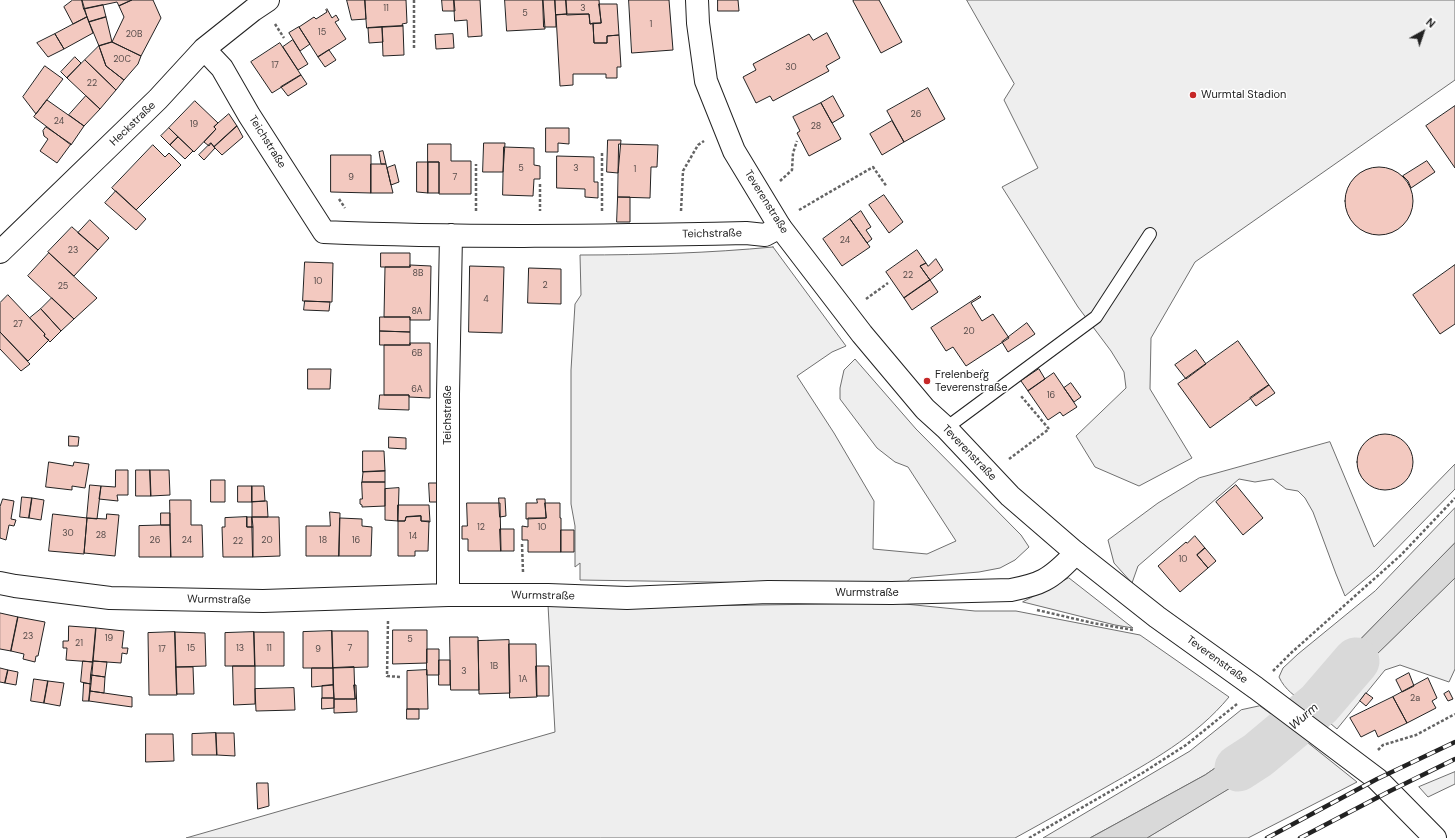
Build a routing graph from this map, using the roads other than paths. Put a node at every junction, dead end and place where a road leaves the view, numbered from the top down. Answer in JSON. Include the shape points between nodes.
{"nodes":[{"id":1,"x":268,"y":0,"type":"edge"},
{"id":2,"x":697,"y":0,"type":"edge"},
{"id":3,"x":204,"y":49,"type":"junction"},
{"id":4,"x":779,"y":225,"type":"junction"},
{"id":5,"x":1150,"y":234,"type":"dead end"},
{"id":6,"x":451,"y":235,"type":"junction"},
{"id":7,"x":0,"y":252,"type":"edge"},
{"id":8,"x":946,"y":428,"type":"junction"},
{"id":9,"x":1076,"y":553,"type":"junction"},
{"id":10,"x":0,"y":583,"type":"edge"},
{"id":11,"x":448,"y":595,"type":"junction"},
{"id":12,"x":1435,"y":838,"type":"edge"}],
"edges":[{"from":1,"to":3,"type":"street","name":"Heckstraße"},
{"from":2,"to":4,"type":"street","name":"Teverenstraße","via":[[706,81],[734,151]]},
{"from":3,"to":6,"type":"street","name":"Teichstraße","via":[[222,68],[324,232]]},
{"from":3,"to":7,"type":"street","name":"Heckstraße","via":[[145,112]]},
{"from":4,"to":6,"type":"street","name":"Teichstraße","via":[[765,235]]},
{"from":4,"to":8,"type":"street","name":"Teverenstraße","via":[[862,334],[925,409]]},
{"from":5,"to":8,"type":"lane","via":[[1096,317]]},
{"from":6,"to":11,"type":"street","name":"Teichstraße"},
{"from":8,"to":9,"type":"street","name":"Teverenstraße","via":[[1010,496]]},
{"from":9,"to":11,"type":"street","name":"Wurmstraße","via":[[1044,580],[1011,590],[892,593],[768,592],[627,598]]},
{"from":9,"to":12,"type":"street","name":"Teverenstraße","via":[[1157,617],[1360,766],[1390,791]]},
{"from":10,"to":11,"type":"street","name":"Wurmstraße","via":[[115,598],[263,601]]}]}
